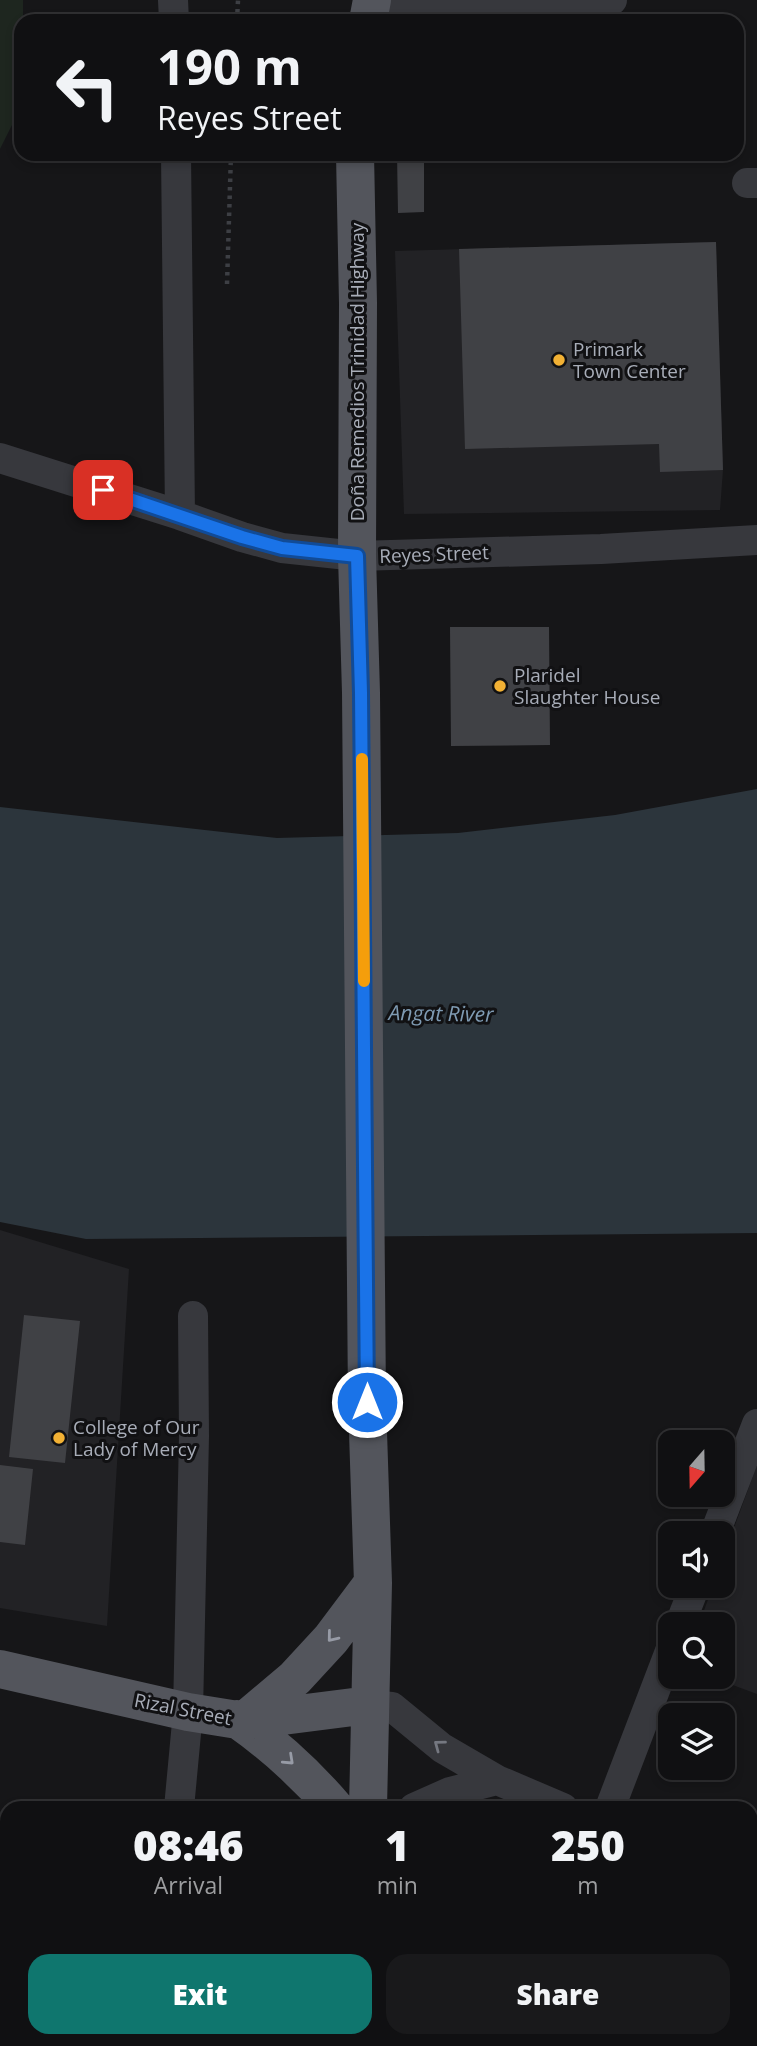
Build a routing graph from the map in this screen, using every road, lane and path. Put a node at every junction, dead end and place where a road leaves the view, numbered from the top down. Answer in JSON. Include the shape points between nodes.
{"nodes":[{"id":1,"x":612,"y":0,"type":"edge"},
{"id":2,"x":370,"y":8,"type":"edge"},
{"id":3,"x":176,"y":161,"type":"edge"},
{"id":4,"x":231,"y":161,"type":"edge"},
{"id":5,"x":355,"y":161,"type":"edge"},
{"id":6,"x":227,"y":284,"type":"dead end"},
{"id":7,"x":0,"y":458,"type":"edge"},
{"id":8,"x":180,"y":515,"type":"junction"},
{"id":9,"x":757,"y":540,"type":"edge"},
{"id":10,"x":357,"y":556,"type":"junction"},
{"id":11,"x":193,"y":1316,"type":"dead end"},
{"id":12,"x":757,"y":1424,"type":"edge"},
{"id":13,"x":720,"y":1521,"type":"edge"},
{"id":14,"x":373,"y":1583,"type":"junction"},
{"id":15,"x":0,"y":1669,"type":"edge"},
{"id":16,"x":658,"y":1682,"type":"edge"},
{"id":17,"x":369,"y":1705,"type":"junction"},
{"id":18,"x":188,"y":1712,"type":"junction"},
{"id":19,"x":241,"y":1720,"type":"junction"},
{"id":20,"x":497,"y":1780,"type":"junction"},
{"id":21,"x":180,"y":1801,"type":"edge"},
{"id":22,"x":329,"y":1801,"type":"edge"},
{"id":23,"x":368,"y":1801,"type":"edge"},
{"id":24,"x":430,"y":1801,"type":"edge"},
{"id":25,"x":546,"y":1801,"type":"edge"},
{"id":26,"x":613,"y":1801,"type":"edge"}],
"edges":[{"from":1,"to":2,"type":"street"},
{"from":3,"to":8,"type":"street"},
{"from":4,"to":6,"type":"path"},
{"from":5,"to":10,"type":"main road","name":"Doña Remedios Trinidad Highway"},
{"from":7,"to":8,"type":"street","name":"Reyes Street"},
{"from":8,"to":10,"type":"street","name":"Reyes Street","via":[[282,548]]},
{"from":9,"to":10,"type":"street","name":"Reyes Street"},
{"from":10,"to":14,"type":"main road","name":"Doña Remedios Trinidad Highway"},
{"from":11,"to":18,"type":"street"},
{"from":12,"to":13,"type":"street"},
{"from":14,"to":17,"type":"main road","name":"Doña Remedios Trinidad Highway"},
{"from":14,"to":19,"type":"main road","one_way":true,"via":[[295,1678]]},
{"from":15,"to":18,"type":"main road","name":"Rizal Street"},
{"from":16,"to":26,"type":"street"},
{"from":17,"to":19,"type":"main road","name":"Rizal Street"},
{"from":20,"to":17,"type":"street","one_way":true,"via":[[442,1748],[392,1707]]},
{"from":17,"to":23,"type":"main road","name":"Doña Remedios Trinidad Highway"},
{"from":18,"to":19,"type":"main road","name":"Rizal Street"},
{"from":18,"to":21,"type":"street"},
{"from":19,"to":22,"type":"main road","one_way":true},
{"from":20,"to":24,"type":"street"},
{"from":20,"to":25,"type":"street"}]}
